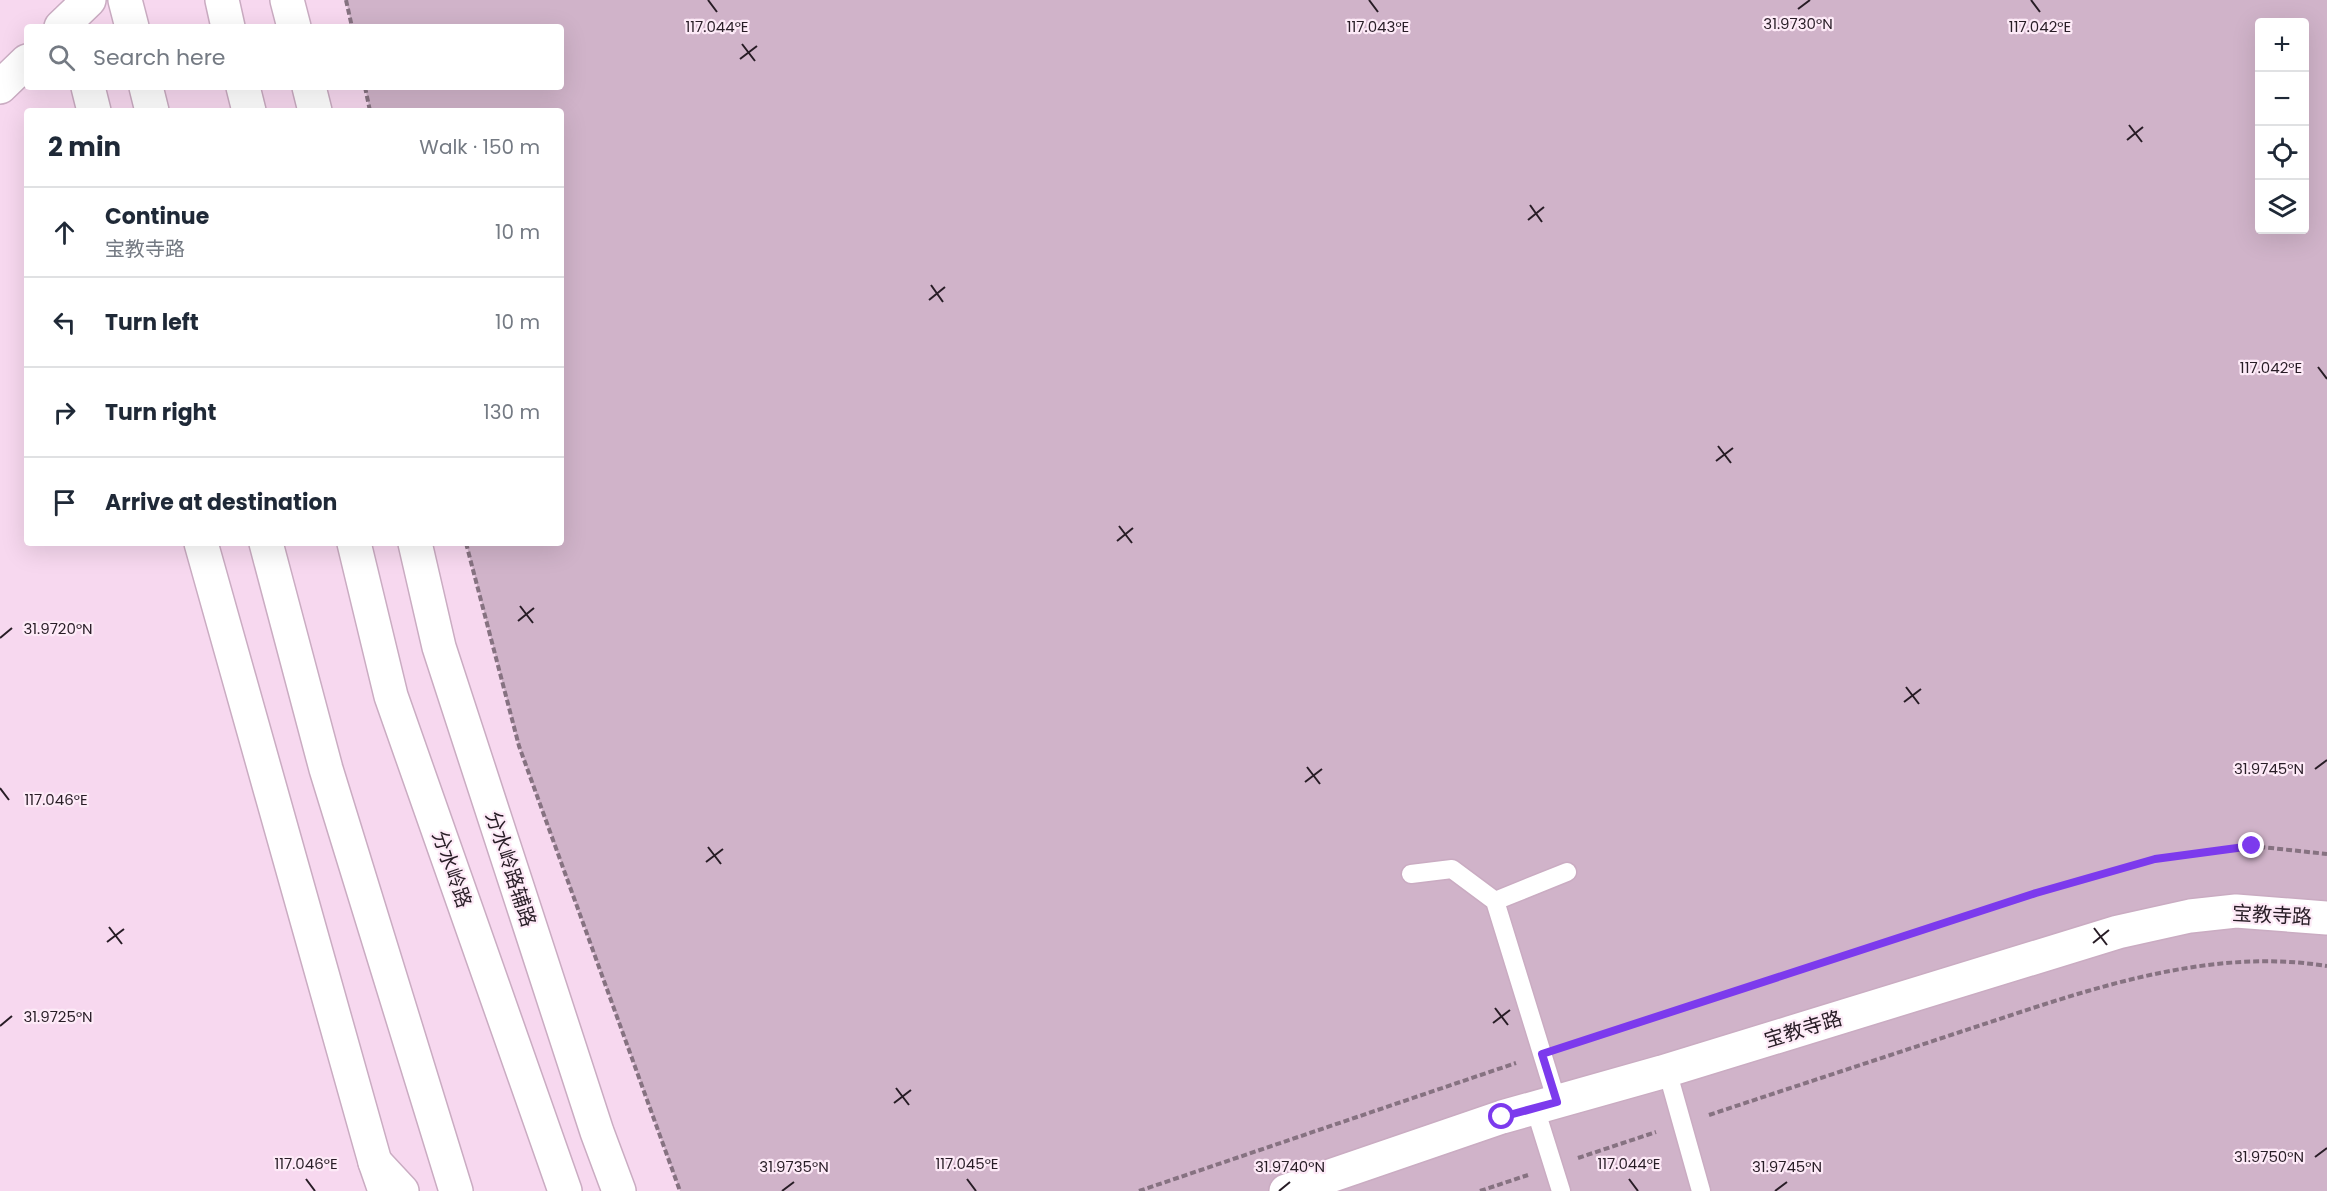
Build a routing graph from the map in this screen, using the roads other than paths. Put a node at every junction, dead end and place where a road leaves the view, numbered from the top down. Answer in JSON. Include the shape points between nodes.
{"nodes":[{"id":1,"x":125,"y":0,"type":"edge"},
{"id":2,"x":222,"y":0,"type":"edge"},
{"id":3,"x":287,"y":0,"type":"edge"},
{"id":4,"x":131,"y":24,"type":"edge"},
{"id":5,"x":227,"y":24,"type":"edge"},
{"id":6,"x":293,"y":24,"type":"edge"},
{"id":7,"x":24,"y":64,"type":"edge"},
{"id":8,"x":0,"y":87,"type":"edge"},
{"id":9,"x":89,"y":90,"type":"edge"},
{"id":10,"x":147,"y":90,"type":"edge"},
{"id":11,"x":244,"y":90,"type":"edge"},
{"id":12,"x":310,"y":90,"type":"edge"},
{"id":13,"x":93,"y":108,"type":"edge"},
{"id":14,"x":151,"y":108,"type":"edge"},
{"id":15,"x":248,"y":108,"type":"edge"},
{"id":16,"x":314,"y":108,"type":"edge"},
{"id":17,"x":202,"y":546,"type":"edge"},
{"id":18,"x":267,"y":546,"type":"edge"},
{"id":19,"x":355,"y":546,"type":"edge"},
{"id":20,"x":416,"y":546,"type":"edge"},
{"id":21,"x":1567,"y":872,"type":"dead end"},
{"id":22,"x":1411,"y":874,"type":"dead end"},
{"id":23,"x":1495,"y":901,"type":"junction"},
{"id":24,"x":2327,"y":918,"type":"edge"},
{"id":25,"x":1667,"y":1070,"type":"junction"},
{"id":26,"x":1546,"y":1105,"type":"junction"},
{"id":27,"x":380,"y":1177,"type":"edge"},
{"id":28,"x":402,"y":1191,"type":"edge"},
{"id":29,"x":456,"y":1191,"type":"edge"},
{"id":30,"x":565,"y":1191,"type":"edge"},
{"id":31,"x":619,"y":1191,"type":"edge"},
{"id":32,"x":1286,"y":1191,"type":"edge"},
{"id":33,"x":1561,"y":1191,"type":"edge"},
{"id":34,"x":1701,"y":1191,"type":"edge"}],
"edges":[{"from":1,"to":4,"type":"street"},
{"from":2,"to":5,"type":"street"},
{"from":3,"to":6,"type":"street"},
{"from":7,"to":8,"type":"street"},
{"from":9,"to":13,"type":"street"},
{"from":10,"to":14,"type":"street"},
{"from":11,"to":15,"type":"street"},
{"from":12,"to":16,"type":"street"},
{"from":17,"to":27,"type":"street"},
{"from":18,"to":29,"type":"street","via":[[326,769]]},
{"from":19,"to":30,"type":"street","name":"分水岭路","via":[[391,696]]},
{"from":20,"to":31,"type":"street","name":"分水岭路辅路","via":[[439,646]]},
{"from":21,"to":23,"type":"lane"},
{"from":22,"to":23,"type":"lane","via":[[1452,869]]},
{"from":23,"to":26,"type":"lane","via":[[1542,1054]]},
{"from":24,"to":25,"type":"street","name":"宝教寺路","via":[[2236,911],[2190,916],[2118,932]]},
{"from":25,"to":26,"type":"street","name":"宝教寺路"},
{"from":25,"to":34,"type":"lane"},
{"from":26,"to":32,"type":"street","name":"宝教寺路"},
{"from":26,"to":33,"type":"lane","via":[[1553,1166]]},
{"from":27,"to":28,"type":"street"}]}
